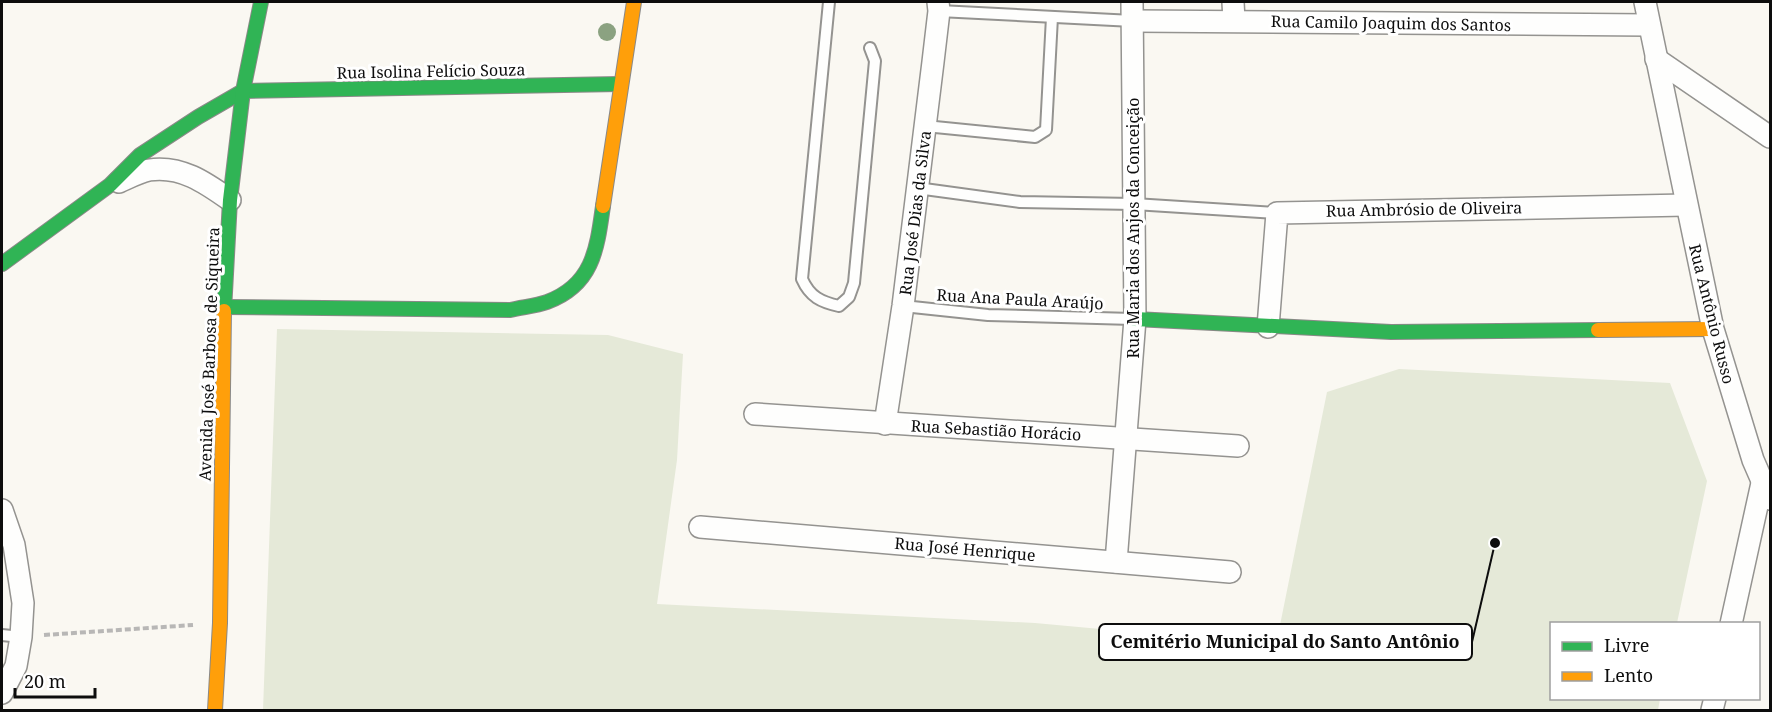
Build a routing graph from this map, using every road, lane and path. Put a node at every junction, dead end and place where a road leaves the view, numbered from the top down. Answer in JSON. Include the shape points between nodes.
{"nodes":[{"id":1,"x":261,"y":2,"type":"edge"},
{"id":2,"x":634,"y":2,"type":"edge"},
{"id":3,"x":829,"y":2,"type":"edge"},
{"id":4,"x":1645,"y":2,"type":"edge"},
{"id":5,"x":938,"y":6,"type":"edge"},
{"id":6,"x":1133,"y":11,"type":"edge"},
{"id":7,"x":1234,"y":11,"type":"edge"},
{"id":8,"x":1156,"y":12,"type":"edge"},
{"id":9,"x":1052,"y":17,"type":"junction"},
{"id":10,"x":1649,"y":26,"type":"junction"},
{"id":11,"x":870,"y":48,"type":"dead end"},
{"id":12,"x":1656,"y":59,"type":"junction"},
{"id":13,"x":620,"y":84,"type":"junction"},
{"id":14,"x":243,"y":92,"type":"junction"},
{"id":15,"x":925,"y":126,"type":"junction"},
{"id":16,"x":1770,"y":137,"type":"edge"},
{"id":17,"x":110,"y":185,"type":"junction"},
{"id":18,"x":917,"y":188,"type":"junction"},
{"id":19,"x":230,"y":200,"type":"junction"},
{"id":20,"x":1134,"y":204,"type":"junction"},
{"id":21,"x":1686,"y":205,"type":"junction"},
{"id":22,"x":1277,"y":213,"type":"junction"},
{"id":23,"x":2,"y":264,"type":"edge"},
{"id":24,"x":903,"y":306,"type":"junction"},
{"id":25,"x":224,"y":307,"type":"junction"},
{"id":26,"x":1136,"y":320,"type":"junction"},
{"id":27,"x":1268,"y":327,"type":"junction"},
{"id":28,"x":1713,"y":329,"type":"junction"},
{"id":29,"x":755,"y":414,"type":"dead end"},
{"id":30,"x":885,"y":424,"type":"junction"},
{"id":31,"x":1127,"y":438,"type":"junction"},
{"id":32,"x":1238,"y":446,"type":"dead end"},
{"id":33,"x":1768,"y":486,"type":"edge"},
{"id":34,"x":2,"y":510,"type":"edge"},
{"id":35,"x":700,"y":528,"type":"dead end"},
{"id":36,"x":1116,"y":562,"type":"junction"},
{"id":37,"x":1230,"y":572,"type":"dead end"},
{"id":38,"x":1732,"y":622,"type":"edge"},
{"id":39,"x":220,"y":623,"type":"junction"},
{"id":40,"x":11,"y":636,"type":"edge"},
{"id":41,"x":2,"y":693,"type":"edge"},
{"id":42,"x":215,"y":711,"type":"edge"}],
"edges":[{"from":1,"to":14,"type":"street","name":"Avenida José Barbosa de Siqueira"},
{"from":2,"to":13,"type":"street"},
{"from":3,"to":11,"type":"lane","via":[[802,279],[807,291],[821,302],[839,306],[849,297],[854,283],[875,61]]},
{"from":4,"to":10,"type":"street","name":"Rua Antônio Russo"},
{"from":5,"to":9,"type":"lane"},
{"from":5,"to":15,"type":"street","name":"Rua José Dias da Silva"},
{"from":6,"to":8,"type":"street","name":"Rua Camilo Joaquim dos Santos"},
{"from":6,"to":9,"type":"lane"},
{"from":6,"to":20,"type":"street","name":"Rua Maria dos Anjos da Conceição"},
{"from":7,"to":8,"type":"street","name":"Rua Camilo Joaquim dos Santos"},
{"from":7,"to":10,"type":"street","name":"Rua Camilo Joaquim dos Santos"},
{"from":9,"to":15,"type":"lane","via":[[1046,130],[1035,137]]},
{"from":10,"to":12,"type":"street","name":"Rua Antônio Russo"},
{"from":12,"to":16,"type":"street"},
{"from":12,"to":21,"type":"street","name":"Rua Antônio Russo"},
{"from":13,"to":14,"type":"street","name":"Rua Isolina Felício Souza"},
{"from":13,"to":25,"type":"street","via":[[599,233],[590,267],[574,287],[547,302],[510,310]]},
{"from":14,"to":17,"type":"street","via":[[140,155]]},
{"from":14,"to":19,"type":"street","name":"Avenida José Barbosa de Siqueira"},
{"from":15,"to":18,"type":"street","name":"Rua José Dias da Silva"},
{"from":17,"to":19,"type":"street","via":[[149,170],[171,170],[193,175]]},
{"from":17,"to":23,"type":"street"},
{"from":18,"to":20,"type":"lane","via":[[1020,202]]},
{"from":18,"to":24,"type":"street","name":"Rua José Dias da Silva"},
{"from":19,"to":25,"type":"street","name":"Avenida José Barbosa de Siqueira"},
{"from":20,"to":22,"type":"lane"},
{"from":20,"to":26,"type":"street","name":"Rua Maria dos Anjos da Conceição"},
{"from":21,"to":22,"type":"street","name":"Rua Ambrósio de Oliveira"},
{"from":21,"to":28,"type":"street","name":"Rua Antônio Russo"},
{"from":22,"to":27,"type":"street"},
{"from":24,"to":26,"type":"lane","name":"Rua Ana Paula Araújo","via":[[988,315]]},
{"from":24,"to":30,"type":"street","name":"Rua José Dias da Silva"},
{"from":25,"to":39,"type":"street","name":"Avenida José Barbosa de Siqueira"},
{"from":26,"to":27,"type":"street"},
{"from":26,"to":31,"type":"street","name":"Rua Maria dos Anjos da Conceição"},
{"from":27,"to":28,"type":"street","via":[[1391,332]]},
{"from":28,"to":33,"type":"street","name":"Rua Antônio Russo","via":[[1742,429]]},
{"from":29,"to":30,"type":"street","name":"Rua Sebastião Horácio"},
{"from":30,"to":31,"type":"street","name":"Rua Sebastião Horácio"},
{"from":31,"to":32,"type":"street","name":"Rua Sebastião Horácio"},
{"from":31,"to":36,"type":"street","name":"Rua Maria dos Anjos da Conceição"},
{"from":33,"to":38,"type":"street","name":"Rua Antônio Russo"},
{"from":34,"to":40,"type":"street","via":[[14,545],[23,603]]},
{"from":35,"to":36,"type":"street","name":"Rua José Henrique"},
{"from":36,"to":37,"type":"street","name":"Rua José Henrique"},
{"from":39,"to":40,"type":"path"},
{"from":39,"to":42,"type":"street","name":"Avenida José Barbosa de Siqueira"},
{"from":40,"to":41,"type":"street","via":[[16,666]]}]}
